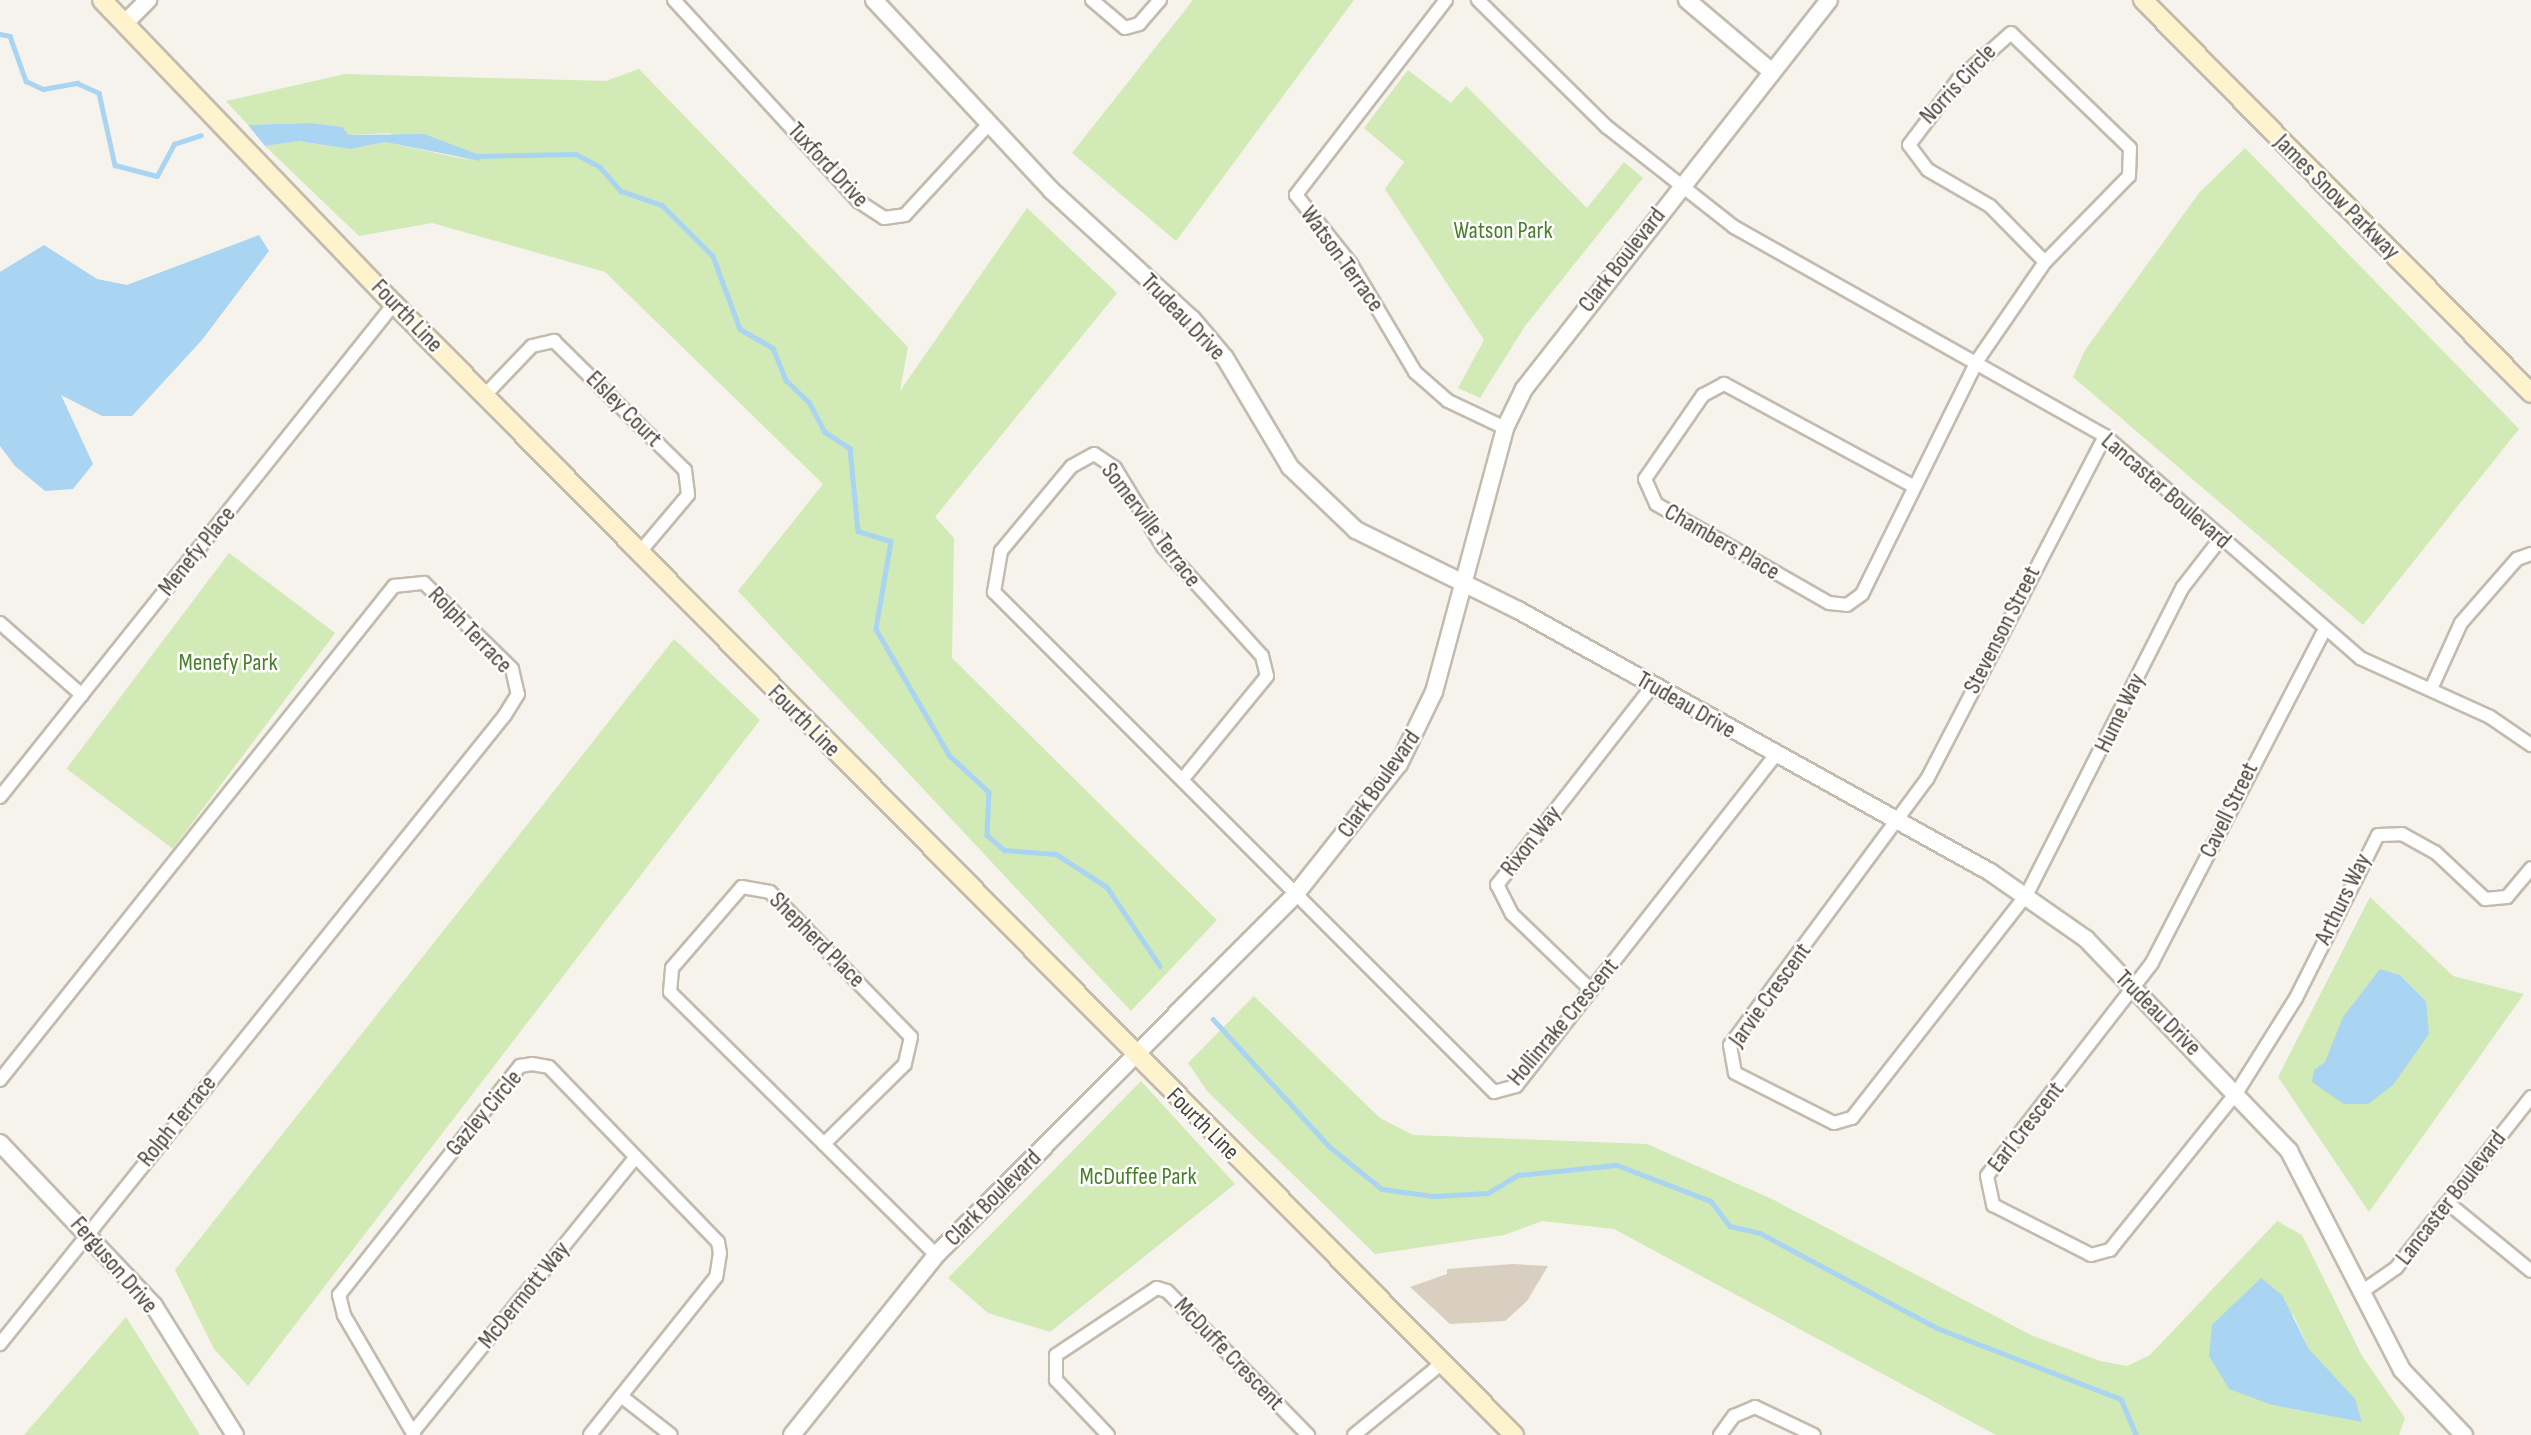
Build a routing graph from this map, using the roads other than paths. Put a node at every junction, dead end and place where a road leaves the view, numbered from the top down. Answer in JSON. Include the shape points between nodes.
{"nodes":[{"id":1,"x":102,"y":0,"type":"edge"},
{"id":2,"x":148,"y":0,"type":"edge"},
{"id":3,"x":674,"y":0,"type":"edge"},
{"id":4,"x":874,"y":0,"type":"edge"},
{"id":5,"x":1092,"y":0,"type":"edge"},
{"id":6,"x":1160,"y":0,"type":"edge"},
{"id":7,"x":1446,"y":0,"type":"edge"},
{"id":8,"x":1478,"y":0,"type":"edge"},
{"id":9,"x":1687,"y":0,"type":"edge"},
{"id":10,"x":1829,"y":0,"type":"edge"},
{"id":11,"x":2143,"y":0,"type":"edge"},
{"id":12,"x":125,"y":23,"type":"junction"},
{"id":13,"x":1772,"y":72,"type":"junction"},
{"id":14,"x":990,"y":123,"type":"junction"},
{"id":15,"x":1681,"y":186,"type":"junction"},
{"id":16,"x":2045,"y":262,"type":"junction"},
{"id":17,"x":394,"y":304,"type":"junction"},
{"id":18,"x":1977,"y":361,"type":"junction"},
{"id":19,"x":2531,"y":393,"type":"edge"},
{"id":20,"x":485,"y":395,"type":"junction"},
{"id":21,"x":1505,"y":428,"type":"junction"},
{"id":22,"x":2105,"y":436,"type":"junction"},
{"id":23,"x":1913,"y":486,"type":"junction"},
{"id":24,"x":2221,"y":538,"type":"junction"},
{"id":25,"x":639,"y":553,"type":"junction"},
{"id":26,"x":2531,"y":554,"type":"edge"},
{"id":27,"x":1464,"y":586,"type":"junction"},
{"id":28,"x":0,"y":623,"type":"edge"},
{"id":29,"x":2325,"y":629,"type":"junction"},
{"id":30,"x":1653,"y":685,"type":"junction"},
{"id":31,"x":2431,"y":689,"type":"junction"},
{"id":32,"x":82,"y":695,"type":"junction"},
{"id":33,"x":2531,"y":744,"type":"edge"},
{"id":34,"x":1775,"y":756,"type":"junction"},
{"id":35,"x":1182,"y":780,"type":"junction"},
{"id":36,"x":0,"y":797,"type":"edge"},
{"id":37,"x":1897,"y":823,"type":"junction"},
{"id":38,"x":2531,"y":868,"type":"edge"},
{"id":39,"x":2027,"y":894,"type":"junction"},
{"id":40,"x":1295,"y":895,"type":"junction"},
{"id":41,"x":1591,"y":990,"type":"junction"},
{"id":42,"x":2134,"y":990,"type":"junction"},
{"id":43,"x":1135,"y":1055,"type":"junction"},
{"id":44,"x":0,"y":1080,"type":"edge"},
{"id":45,"x":2236,"y":1092,"type":"junction"},
{"id":46,"x":2531,"y":1097,"type":"edge"},
{"id":47,"x":0,"y":1143,"type":"edge"},
{"id":48,"x":824,"y":1144,"type":"junction"},
{"id":49,"x":635,"y":1158,"type":"junction"},
{"id":50,"x":2448,"y":1203,"type":"junction"},
{"id":51,"x":88,"y":1231,"type":"junction"},
{"id":52,"x":936,"y":1255,"type":"junction"},
{"id":53,"x":2531,"y":1271,"type":"edge"},
{"id":54,"x":2363,"y":1291,"type":"junction"},
{"id":55,"x":0,"y":1344,"type":"edge"},
{"id":56,"x":1441,"y":1364,"type":"junction"},
{"id":57,"x":621,"y":1396,"type":"junction"},
{"id":58,"x":414,"y":1434,"type":"edge"},
{"id":59,"x":234,"y":1435,"type":"edge"},
{"id":60,"x":590,"y":1435,"type":"edge"},
{"id":61,"x":671,"y":1435,"type":"edge"},
{"id":62,"x":792,"y":1435,"type":"edge"},
{"id":63,"x":1108,"y":1435,"type":"edge"},
{"id":64,"x":1308,"y":1435,"type":"edge"},
{"id":65,"x":1354,"y":1435,"type":"edge"},
{"id":66,"x":1514,"y":1435,"type":"edge"},
{"id":67,"x":1720,"y":1435,"type":"edge"},
{"id":68,"x":1814,"y":1435,"type":"edge"},
{"id":69,"x":2464,"y":1435,"type":"edge"}],
"edges":[{"from":1,"to":12,"type":"main road","name":"Fourth Line"},
{"from":2,"to":12,"type":"street"},
{"from":3,"to":14,"type":"street","name":"Tuxford Drive","via":[[858,201],[884,218],[905,215]]},
{"from":4,"to":14,"type":"street","name":"Trudeau Drive"},
{"from":5,"to":6,"type":"street","via":[[1125,28],[1139,24]]},
{"from":7,"to":21,"type":"street","name":"Watson Terrace","via":[[1296,195],[1351,264],[1415,372],[1448,401]]},
{"from":8,"to":15,"type":"street","via":[[1608,127]]},
{"from":9,"to":13,"type":"street"},
{"from":10,"to":13,"type":"street","name":"Clark Boulevard"},
{"from":11,"to":19,"type":"main road","name":"James Snow Parkway"},
{"from":12,"to":17,"type":"main road","name":"Fourth Line"},
{"from":13,"to":15,"type":"street","name":"Clark Boulevard"},
{"from":14,"to":27,"type":"street","name":"Trudeau Drive","via":[[1051,190],[1192,319],[1225,359],[1265,429],[1313,493],[1356,530]]},
{"from":15,"to":18,"type":"street","name":"Lancaster Boulevard","via":[[1734,227]]},
{"from":15,"to":21,"type":"street","name":"Clark Boulevard","via":[[1549,352]]},
{"from":16,"to":16,"type":"street","name":"Norris Circle","via":[[2129,176],[2132,156],[2118,134],[2011,33],[1958,80],[1909,145],[1928,170],[1990,206]]},
{"from":16,"to":18,"type":"street","name":"Norris Circle"},
{"from":17,"to":20,"type":"main road","name":"Fourth Line"},
{"from":17,"to":32,"type":"street","name":"Menefy Place"},
{"from":18,"to":22,"type":"street","name":"Lancaster Boulevard"},
{"from":18,"to":23,"type":"street","name":"Chambers Place"},
{"from":20,"to":25,"type":"main road","name":"Fourth Line"},
{"from":20,"to":25,"type":"street","name":"Elsley Court","via":[[531,346],[554,341],[682,467],[688,495]]},
{"from":21,"to":27,"type":"street","name":"Clark Boulevard"},
{"from":22,"to":24,"type":"street","name":"Lancaster Boulevard"},
{"from":22,"to":37,"type":"street","name":"Stevenson Street","via":[[1927,779]]},
{"from":23,"to":23,"type":"street","name":"Chambers Place","via":[[1724,384],[1703,395],[1645,479],[1662,508],[1839,606],[1862,594]]},
{"from":24,"to":29,"type":"street","name":"Lancaster Boulevard"},
{"from":24,"to":39,"type":"street","name":"Hume Way","via":[[2183,587]]},
{"from":25,"to":43,"type":"main road","name":"Fourth Line"},
{"from":26,"to":31,"type":"street","via":[[2517,559],[2461,623]]},
{"from":27,"to":30,"type":"street","name":"Trudeau Drive"},
{"from":27,"to":40,"type":"street","name":"Clark Boulevard","via":[[1413,741]]},
{"from":28,"to":32,"type":"street"},
{"from":29,"to":31,"type":"street","name":"Lancaster Boulevard","via":[[2360,658]]},
{"from":29,"to":42,"type":"street","name":"Cavell Street"},
{"from":30,"to":34,"type":"street","name":"Trudeau Drive"},
{"from":30,"to":41,"type":"street","name":"Rixon Way","via":[[1497,885],[1512,914]]},
{"from":31,"to":33,"type":"street","name":"Lancaster Boulevard"},
{"from":32,"to":36,"type":"street","name":"Menefy Place"},
{"from":34,"to":37,"type":"street","name":"Trudeau Drive"},
{"from":34,"to":41,"type":"street","name":"Hollinrake Crescent"},
{"from":35,"to":35,"type":"street","name":"Somerville Terrace","via":[[1263,682],[1262,656],[1163,547],[1115,468],[1094,454],[1082,458],[1001,551],[994,592]]},
{"from":35,"to":40,"type":"street","name":"Somerville Terrace"},
{"from":37,"to":39,"type":"street","name":"Trudeau Drive"},
{"from":37,"to":39,"type":"street","name":"Jarvie Crescent","via":[[1730,1045],[1735,1073],[1834,1123],[1852,1118]]},
{"from":38,"to":45,"type":"street","name":"Arthurs Way","via":[[2507,897],[2485,899],[2435,852],[2402,834],[2378,835],[2296,998]]},
{"from":39,"to":42,"type":"street","name":"Trudeau Drive","via":[[2086,939]]},
{"from":40,"to":41,"type":"street","name":"Hollinrake Crescent","via":[[1494,1092],[1516,1086]]},
{"from":40,"to":43,"type":"street","name":"Clark Boulevard"},
{"from":42,"to":45,"type":"street","name":"Trudeau Drive"},
{"from":42,"to":45,"type":"street","name":"Earl Crescent","via":[[1987,1176],[1993,1205],[2075,1248],[2103,1254]]},
{"from":43,"to":52,"type":"street","name":"Clark Boulevard"},
{"from":43,"to":56,"type":"main road","name":"Fourth Line"},
{"from":44,"to":51,"type":"street","name":"Rolph Terrace","via":[[394,586],[424,583],[512,669],[518,694],[505,715]]},
{"from":45,"to":54,"type":"street","name":"Trudeau Drive","via":[[2289,1151]]},
{"from":46,"to":50,"type":"street","name":"Lancaster Boulevard"},
{"from":47,"to":51,"type":"street","name":"Ferguson Drive"},
{"from":48,"to":48,"type":"street","name":"Shepherd Place","via":[[905,1065],[911,1037],[770,892],[742,887],[672,968],[670,992]]},
{"from":48,"to":52,"type":"street","name":"Shepherd Place"},
{"from":49,"to":57,"type":"street","name":"Gazley Circle","via":[[718,1242],[720,1263]]},
{"from":49,"to":58,"type":"street","name":"McDermott Way"},
{"from":49,"to":58,"type":"street","name":"Gazley Circle","via":[[549,1067],[532,1063],[520,1066],[436,1169],[340,1295],[344,1315]]},
{"from":50,"to":53,"type":"street"},
{"from":50,"to":54,"type":"street","name":"Lancaster Boulevard","via":[[2396,1268]]},
{"from":51,"to":55,"type":"street"},
{"from":51,"to":59,"type":"street","name":"Ferguson Drive","via":[[154,1306]]},
{"from":52,"to":62,"type":"street","name":"Clark Boulevard"},
{"from":54,"to":69,"type":"street","name":"Trudeau Drive","via":[[2402,1370]]},
{"from":56,"to":65,"type":"street"},
{"from":56,"to":66,"type":"main road","name":"Fourth Line"},
{"from":57,"to":60,"type":"street","name":"Gazley Circle"},
{"from":57,"to":61,"type":"street"},
{"from":63,"to":64,"type":"street","name":"McDuffe Crescent","via":[[1056,1380],[1056,1355],[1157,1288],[1167,1291]]},
{"from":67,"to":68,"type":"street","via":[[1734,1416],[1755,1407]]}]}
